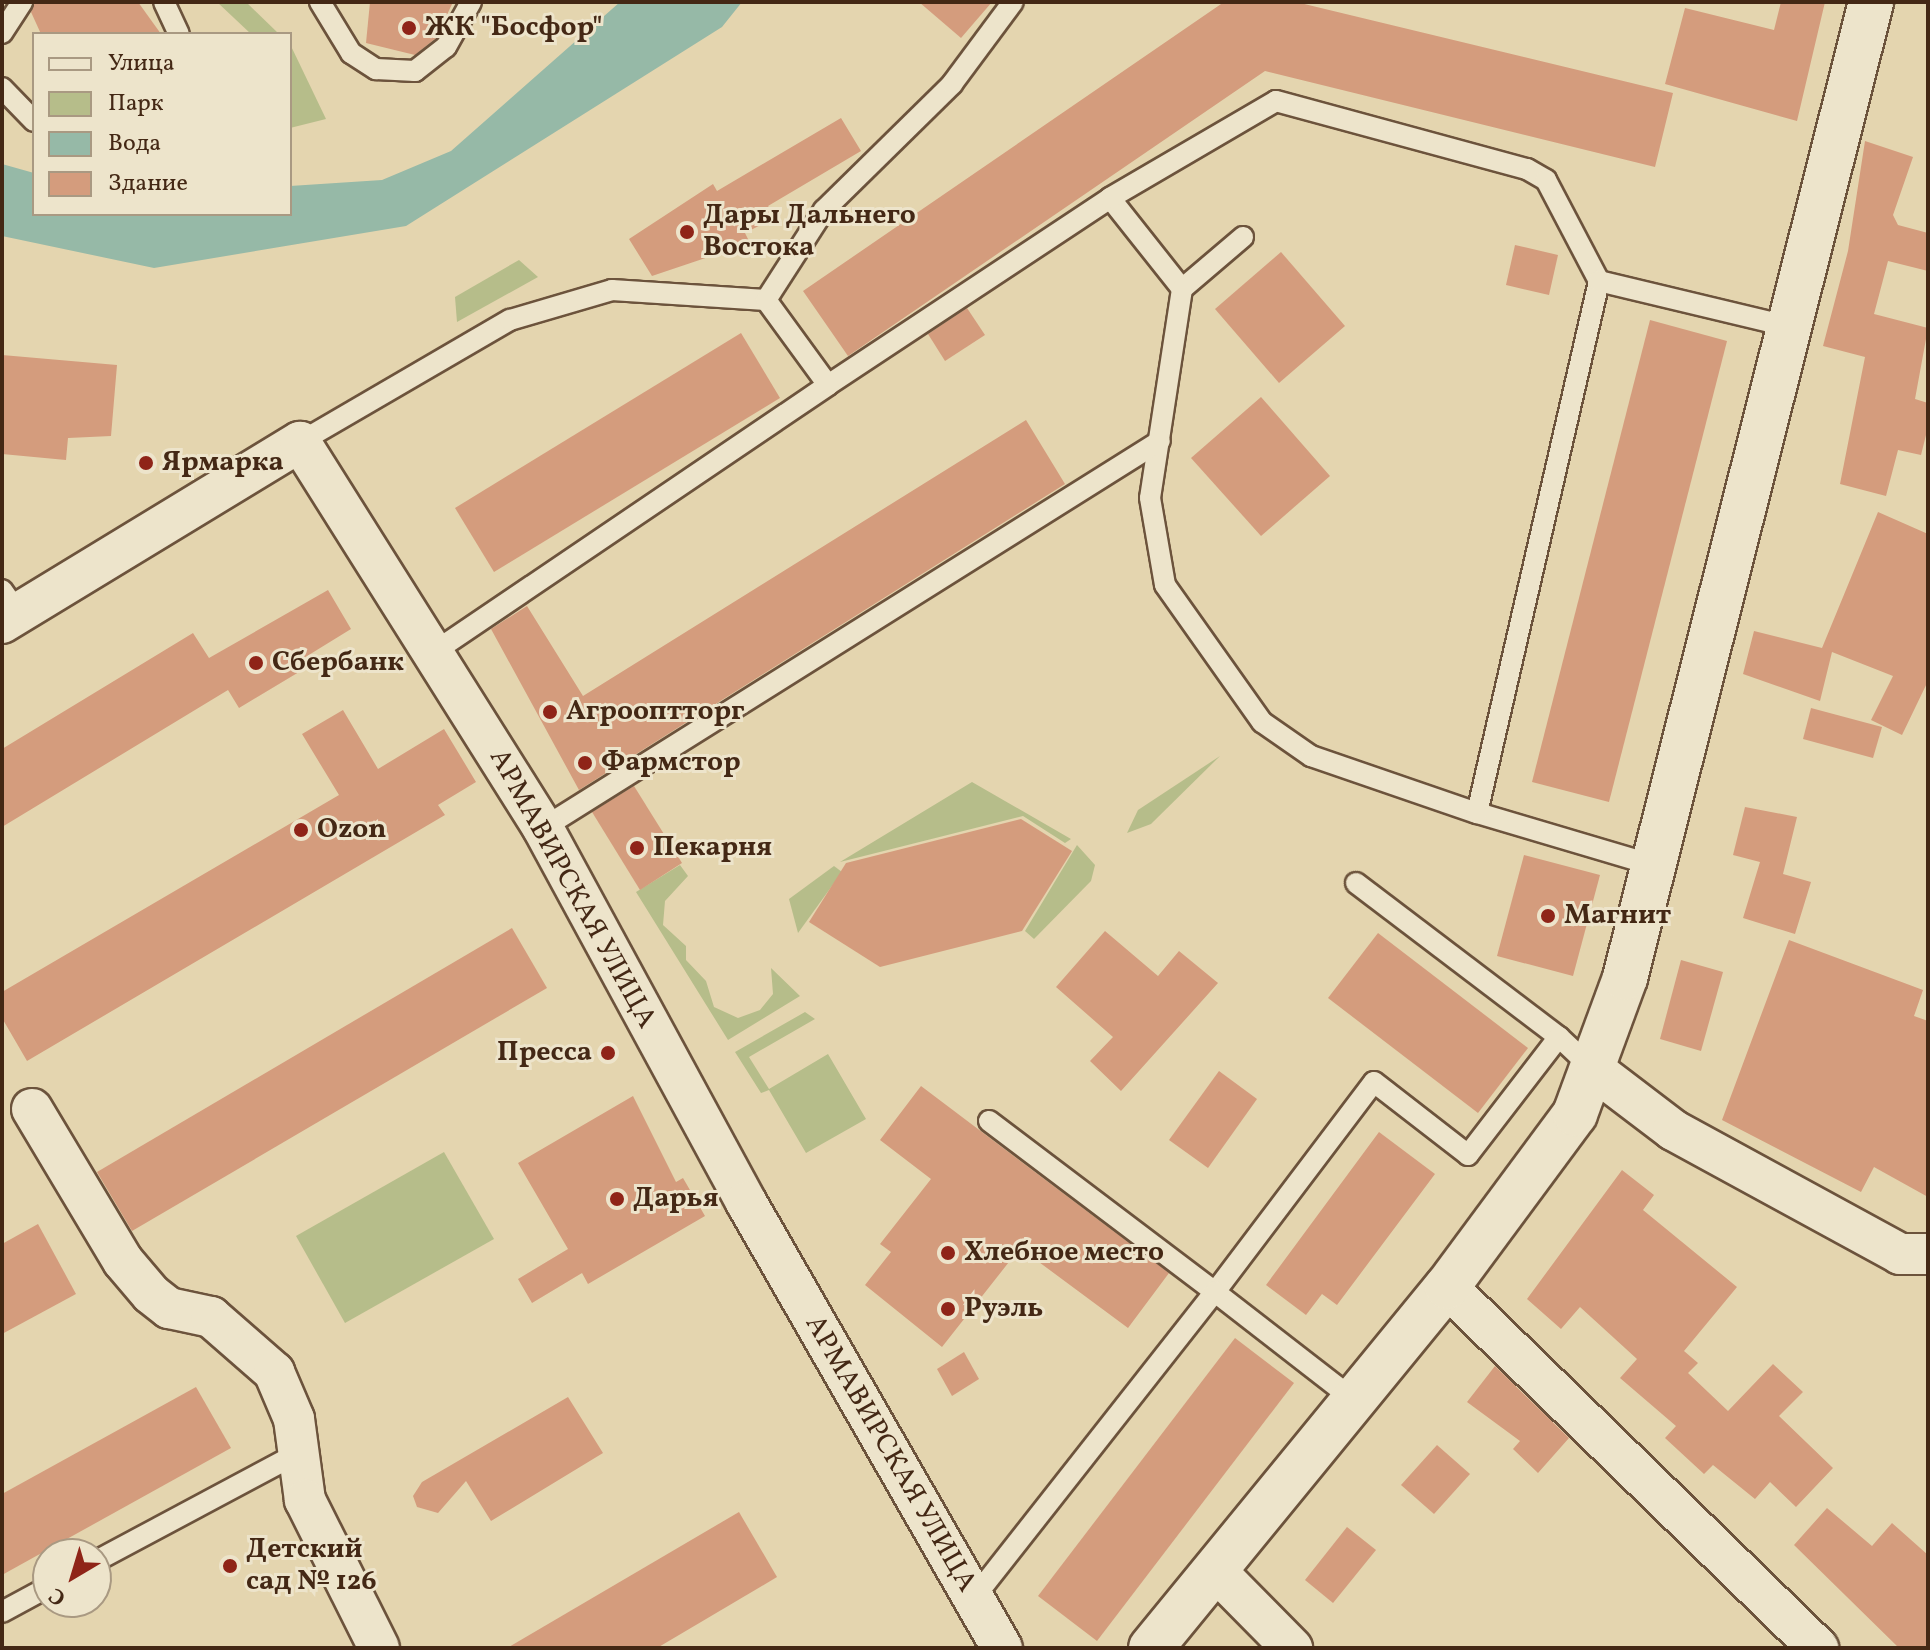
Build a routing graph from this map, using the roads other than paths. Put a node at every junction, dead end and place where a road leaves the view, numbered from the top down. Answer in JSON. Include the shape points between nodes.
{"nodes":[{"id":1,"x":22,"y":2,"type":"edge"},
{"id":2,"x":164,"y":2,"type":"edge"},
{"id":3,"x":320,"y":2,"type":"edge"},
{"id":4,"x":471,"y":2,"type":"edge"},
{"id":5,"x":1013,"y":2,"type":"edge"},
{"id":6,"x":1871,"y":2,"type":"edge"},
{"id":7,"x":178,"y":32,"type":"edge"},
{"id":8,"x":2,"y":33,"type":"edge"},
{"id":9,"x":2,"y":88,"type":"edge"},
{"id":10,"x":32,"y":119,"type":"edge"},
{"id":11,"x":1110,"y":198,"type":"junction"},
{"id":12,"x":1243,"y":237,"type":"dead end"},
{"id":13,"x":1599,"y":281,"type":"junction"},
{"id":14,"x":1182,"y":289,"type":"junction"},
{"id":15,"x":766,"y":300,"type":"junction"},
{"id":16,"x":1790,"y":327,"type":"junction"},
{"id":17,"x":828,"y":385,"type":"junction"},
{"id":18,"x":1160,"y":441,"type":"junction"},
{"id":19,"x":300,"y":442,"type":"junction"},
{"id":20,"x":7,"y":609,"type":"edge"},
{"id":21,"x":434,"y":652,"type":"junction"},
{"id":22,"x":1477,"y":813,"type":"junction"},
{"id":23,"x":543,"y":828,"type":"junction"},
{"id":24,"x":1653,"y":865,"type":"junction"},
{"id":25,"x":1356,"y":883,"type":"dead end"},
{"id":26,"x":1559,"y":1037,"type":"junction"},
{"id":27,"x":1593,"y":1069,"type":"junction"},
{"id":28,"x":32,"y":1109,"type":"dead end"},
{"id":29,"x":989,"y":1121,"type":"dead end"},
{"id":30,"x":1919,"y":1259,"type":"edge"},
{"id":31,"x":1447,"y":1287,"type":"junction"},
{"id":32,"x":1215,"y":1292,"type":"junction"},
{"id":33,"x":1354,"y":1400,"type":"junction"},
{"id":34,"x":296,"y":1454,"type":"junction"},
{"id":35,"x":112,"y":1552,"type":"edge"},
{"id":36,"x":1215,"y":1570,"type":"junction"},
{"id":37,"x":32,"y":1596,"type":"edge"},
{"id":38,"x":973,"y":1599,"type":"junction"},
{"id":39,"x":2,"y":1612,"type":"edge"},
{"id":40,"x":379,"y":1648,"type":"edge"},
{"id":41,"x":1002,"y":1648,"type":"edge"},
{"id":42,"x":1151,"y":1648,"type":"edge"},
{"id":43,"x":1292,"y":1648,"type":"edge"},
{"id":44,"x":1818,"y":1648,"type":"edge"}],
"edges":[{"from":1,"to":8,"type":"lane"},
{"from":2,"to":7,"type":"lane"},
{"from":3,"to":4,"type":"lane","via":[[351,53],[376,69],[415,71],[446,47]]},
{"from":5,"to":15,"type":"lane","via":[[952,84],[824,210]]},
{"from":6,"to":16,"type":"main road"},
{"from":9,"to":10,"type":"lane"},
{"from":11,"to":13,"type":"lane","via":[[1276,101],[1527,169],[1546,180]]},
{"from":11,"to":14,"type":"lane"},
{"from":11,"to":17,"type":"lane"},
{"from":12,"to":14,"type":"lane"},
{"from":13,"to":16,"type":"lane"},
{"from":13,"to":22,"type":"lane"},
{"from":14,"to":18,"type":"lane","via":[[1159,405]]},
{"from":15,"to":17,"type":"lane"},
{"from":15,"to":19,"type":"lane","via":[[612,290],[510,320]]},
{"from":16,"to":24,"type":"main road"},
{"from":17,"to":21,"type":"lane"},
{"from":18,"to":22,"type":"lane","via":[[1150,498],[1165,585],[1262,722],[1311,756]]},
{"from":18,"to":23,"type":"lane"},
{"from":19,"to":20,"type":"street"},
{"from":19,"to":21,"type":"street","name":"АРМАВИРСКАЯ УЛИЦА"},
{"from":21,"to":23,"type":"street","name":"АРМАВИРСКАЯ УЛИЦА"},
{"from":22,"to":24,"type":"lane"},
{"from":23,"to":38,"type":"street","name":"АРМАВИРСКАЯ УЛИЦА"},
{"from":24,"to":27,"type":"main road"},
{"from":25,"to":26,"type":"lane"},
{"from":26,"to":27,"type":"lane"},
{"from":26,"to":32,"type":"lane","via":[[1468,1155],[1374,1082]]},
{"from":27,"to":30,"type":"street","via":[[1673,1130]]},
{"from":27,"to":31,"type":"main road","via":[[1575,1114]]},
{"from":28,"to":34,"type":"street","via":[[123,1261],[151,1294],[169,1308],[211,1317],[274,1372],[294,1419]]},
{"from":29,"to":32,"type":"lane"},
{"from":31,"to":33,"type":"main road"},
{"from":31,"to":44,"type":"street"},
{"from":32,"to":33,"type":"lane"},
{"from":32,"to":38,"type":"lane"},
{"from":33,"to":36,"type":"main road"},
{"from":34,"to":35,"type":"lane"},
{"from":34,"to":40,"type":"street","via":[[305,1500]]},
{"from":36,"to":42,"type":"main road"},
{"from":36,"to":43,"type":"street"},
{"from":37,"to":39,"type":"lane"},
{"from":38,"to":41,"type":"street","name":"АРМАВИРСКАЯ УЛИЦА"}]}
